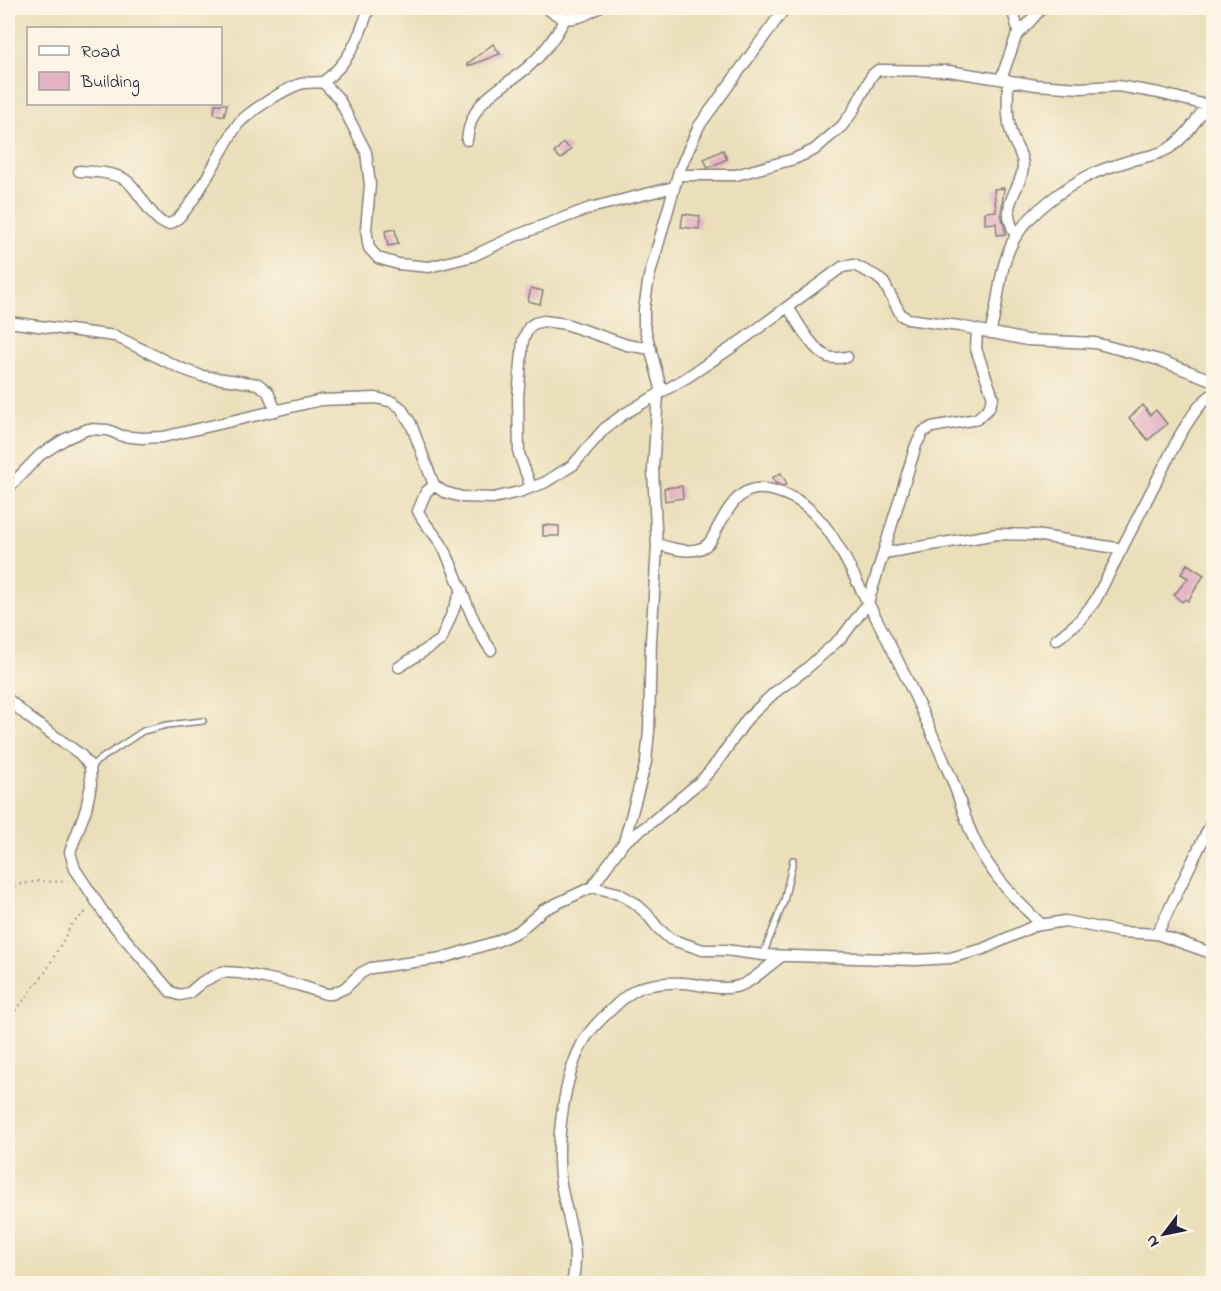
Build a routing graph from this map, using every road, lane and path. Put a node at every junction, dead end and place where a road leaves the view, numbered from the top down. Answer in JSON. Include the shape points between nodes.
{"nodes":[{"id":1,"x":369,"y":8,"type":"edge"},
{"id":2,"x":546,"y":8,"type":"edge"},
{"id":3,"x":598,"y":8,"type":"edge"},
{"id":4,"x":785,"y":8,"type":"edge"},
{"id":5,"x":1012,"y":8,"type":"edge"},
{"id":6,"x":1042,"y":8,"type":"edge"},
{"id":7,"x":565,"y":19,"type":"junction"},
{"id":8,"x":1019,"y":33,"type":"junction"},
{"id":9,"x":1004,"y":80,"type":"junction"},
{"id":10,"x":323,"y":82,"type":"junction"},
{"id":11,"x":1214,"y":92,"type":"edge"},
{"id":12,"x":1203,"y":108,"type":"junction"},
{"id":13,"x":1214,"y":116,"type":"edge"},
{"id":14,"x":467,"y":140,"type":"dead end"},
{"id":15,"x":79,"y":171,"type":"dead end"},
{"id":16,"x":678,"y":175,"type":"junction"},
{"id":17,"x":674,"y":187,"type":"junction"},
{"id":18,"x":1016,"y":236,"type":"junction"},
{"id":19,"x":788,"y":307,"type":"junction"},
{"id":20,"x":8,"y":322,"type":"edge"},
{"id":21,"x":977,"y":330,"type":"junction"},
{"id":22,"x":990,"y":333,"type":"junction"},
{"id":23,"x":651,"y":350,"type":"junction"},
{"id":24,"x":847,"y":357,"type":"dead end"},
{"id":25,"x":1214,"y":381,"type":"edge"},
{"id":26,"x":660,"y":393,"type":"junction"},
{"id":27,"x":1214,"y":393,"type":"edge"},
{"id":28,"x":276,"y":411,"type":"junction"},
{"id":29,"x":434,"y":485,"type":"junction"},
{"id":30,"x":9,"y":487,"type":"dead end"},
{"id":31,"x":531,"y":488,"type":"junction"},
{"id":32,"x":657,"y":544,"type":"junction"},
{"id":33,"x":1122,"y":549,"type":"junction"},
{"id":34,"x":884,"y":553,"type":"junction"},
{"id":35,"x":462,"y":589,"type":"junction"},
{"id":36,"x":868,"y":603,"type":"junction"},
{"id":37,"x":1056,"y":640,"type":"dead end"},
{"id":38,"x":491,"y":650,"type":"dead end"},
{"id":39,"x":399,"y":667,"type":"dead end"},
{"id":40,"x":8,"y":699,"type":"edge"},
{"id":41,"x":203,"y":721,"type":"dead end"},
{"id":42,"x":90,"y":766,"type":"junction"},
{"id":43,"x":1214,"y":817,"type":"edge"},
{"id":44,"x":624,"y":842,"type":"junction"},
{"id":45,"x":793,"y":860,"type":"dead end"},
{"id":46,"x":86,"y":886,"type":"junction"},
{"id":47,"x":8,"y":887,"type":"edge"},
{"id":48,"x":592,"y":887,"type":"junction"},
{"id":49,"x":96,"y":902,"type":"junction"},
{"id":50,"x":1041,"y":924,"type":"junction"},
{"id":51,"x":1157,"y":934,"type":"junction"},
{"id":52,"x":1214,"y":954,"type":"edge"},
{"id":53,"x":763,"y":955,"type":"junction"},
{"id":54,"x":783,"y":956,"type":"junction"},
{"id":55,"x":8,"y":1020,"type":"edge"},
{"id":56,"x":572,"y":1284,"type":"edge"}],
"edges":[{"from":1,"to":10,"type":"street","via":[[356,45],[343,65]]},
{"from":2,"to":7,"type":"street"},
{"from":3,"to":7,"type":"street"},
{"from":4,"to":16,"type":"street","via":[[699,126]]},
{"from":5,"to":8,"type":"street"},
{"from":6,"to":8,"type":"street"},
{"from":7,"to":14,"type":"street","via":[[544,52],[487,96],[468,125]]},
{"from":8,"to":9,"type":"street"},
{"from":9,"to":12,"type":"street","via":[[1080,88],[1118,86],[1159,93]]},
{"from":9,"to":16,"type":"street","via":[[949,71],[878,70],[842,126],[814,150],[736,175]]},
{"from":9,"to":18,"type":"street","via":[[1012,137],[1023,165],[1008,211]]},
{"from":10,"to":15,"type":"street","via":[[304,83],[268,100],[239,123],[188,207],[170,224],[157,220],[127,180]]},
{"from":10,"to":17,"type":"street","via":[[339,99],[366,153],[369,248],[378,258],[398,264],[429,267],[473,256],[590,208]]},
{"from":11,"to":12,"type":"street"},
{"from":12,"to":13,"type":"street"},
{"from":12,"to":18,"type":"street","via":[[1186,135],[1169,148],[1090,175],[1036,212]]},
{"from":16,"to":17,"type":"street"},
{"from":17,"to":23,"type":"street","via":[[644,309]]},
{"from":18,"to":22,"type":"street","via":[[1000,277]]},
{"from":19,"to":21,"type":"street","via":[[842,267],[854,265],[884,283],[901,315],[908,320]]},
{"from":19,"to":24,"type":"street","via":[[820,352],[828,357]]},
{"from":19,"to":26,"type":"street"},
{"from":20,"to":28,"type":"street","via":[[115,336],[202,376],[258,384],[268,392]]},
{"from":21,"to":22,"type":"street"},
{"from":21,"to":34,"type":"street","via":[[976,349],[993,397],[989,408],[977,419],[923,432]]},
{"from":22,"to":25,"type":"street","via":[[1027,340],[1095,343],[1159,360]]},
{"from":23,"to":26,"type":"street"},
{"from":23,"to":31,"type":"street","via":[[566,324],[544,321],[529,327],[523,340],[518,397],[519,454]]},
{"from":26,"to":31,"type":"street","via":[[604,429],[573,465]]},
{"from":26,"to":32,"type":"street","via":[[653,470]]},
{"from":27,"to":33,"type":"street","via":[[1194,412],[1180,435]]},
{"from":28,"to":29,"type":"street","via":[[321,400],[376,398],[393,402],[411,424]]},
{"from":28,"to":30,"type":"street","via":[[163,437],[122,436],[108,430],[88,429],[40,455]]},
{"from":29,"to":31,"type":"street","via":[[462,497],[493,498]]},
{"from":29,"to":35,"type":"street","via":[[426,492],[418,511],[436,534]]},
{"from":32,"to":36,"type":"street","via":[[693,551],[703,548],[741,494],[769,490],[806,506],[822,524]]},
{"from":32,"to":44,"type":"street","via":[[649,731],[643,772]]},
{"from":33,"to":34,"type":"street","via":[[1035,535],[997,534]]},
{"from":33,"to":37,"type":"street","via":[[1095,601]]},
{"from":34,"to":36,"type":"street"},
{"from":35,"to":38,"type":"street","via":[[474,624]]},
{"from":35,"to":39,"type":"street","via":[[441,640]]},
{"from":36,"to":44,"type":"street","via":[[843,636],[747,719],[702,780]]},
{"from":36,"to":50,"type":"street","via":[[925,717],[974,840],[1015,900]]},
{"from":40,"to":42,"type":"street"},
{"from":41,"to":42,"type":"lane","via":[[143,731]]},
{"from":42,"to":46,"type":"street","via":[[86,809],[70,852]]},
{"from":43,"to":51,"type":"street"},
{"from":44,"to":48,"type":"street"},
{"from":45,"to":53,"type":"lane","via":[[784,901]]},
{"from":46,"to":47,"type":"path","via":[[38,881]]},
{"from":46,"to":49,"type":"street"},
{"from":48,"to":49,"type":"street","via":[[543,910],[508,937],[442,958],[371,968],[338,992],[326,994],[298,985],[222,972],[189,993],[171,992]]},
{"from":48,"to":53,"type":"street","via":[[618,893],[635,903],[670,939],[686,946]]},
{"from":49,"to":55,"type":"path","via":[[72,924],[45,973]]},
{"from":50,"to":51,"type":"street","via":[[1065,921],[1120,932]]},
{"from":50,"to":54,"type":"street","via":[[983,950],[950,957],[916,960]]},
{"from":51,"to":52,"type":"street"},
{"from":53,"to":54,"type":"street"},
{"from":54,"to":56,"type":"street","via":[[745,984],[729,988],[683,983],[642,987],[624,997],[581,1045],[568,1084],[558,1150],[560,1180],[576,1250]]}]}
